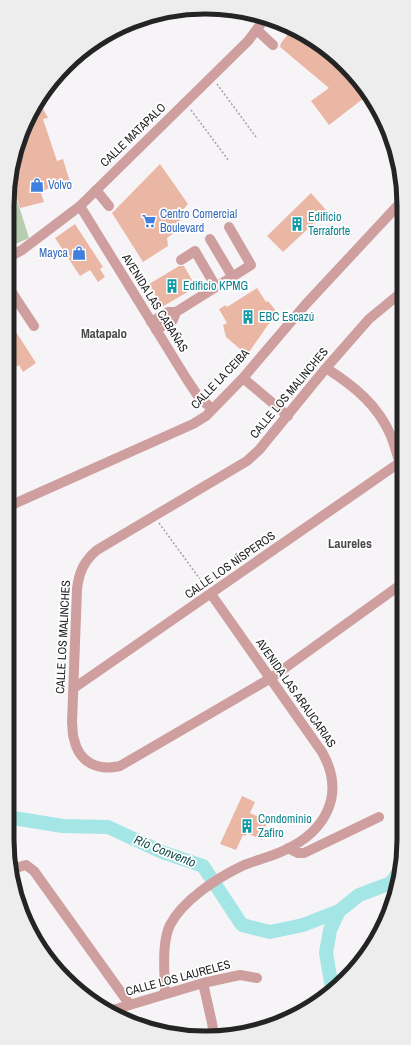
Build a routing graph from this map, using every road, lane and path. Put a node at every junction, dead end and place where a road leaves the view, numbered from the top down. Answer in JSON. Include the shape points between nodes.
{"nodes":[{"id":1,"x":262,"y":23,"type":"edge"},
{"id":2,"x":257,"y":30,"type":"junction"},
{"id":3,"x":272,"y":45,"type":"dead end"},
{"id":4,"x":212,"y":77,"type":"junction"},
{"id":5,"x":186,"y":103,"type":"junction"},
{"id":6,"x":256,"y":137,"type":"dead end"},
{"id":7,"x":229,"y":161,"type":"dead end"},
{"id":8,"x":96,"y":190,"type":"junction"},
{"id":9,"x":80,"y":206,"type":"junction"},
{"id":10,"x":109,"y":206,"type":"dead end"},
{"id":11,"x":397,"y":206,"type":"edge"},
{"id":12,"x":229,"y":227,"type":"dead end"},
{"id":13,"x":210,"y":239,"type":"dead end"},
{"id":14,"x":14,"y":254,"type":"edge"},
{"id":15,"x":181,"y":260,"type":"dead end"},
{"id":16,"x":232,"y":276,"type":"junction"},
{"id":17,"x":216,"y":286,"type":"junction"},
{"id":18,"x":14,"y":296,"type":"edge"},
{"id":19,"x":397,"y":296,"type":"edge"},
{"id":20,"x":34,"y":326,"type":"dead end"},
{"id":21,"x":154,"y":326,"type":"junction"},
{"id":22,"x":326,"y":368,"type":"junction"},
{"id":23,"x":243,"y":378,"type":"junction"},
{"id":24,"x":213,"y":409,"type":"junction"},
{"id":25,"x":288,"y":416,"type":"junction"},
{"id":26,"x":397,"y":456,"type":"edge"},
{"id":27,"x":397,"y":464,"type":"edge"},
{"id":28,"x":14,"y":504,"type":"edge"},
{"id":29,"x":154,"y":517,"type":"junction"},
{"id":30,"x":397,"y":587,"type":"edge"},
{"id":31,"x":211,"y":594,"type":"junction"},
{"id":32,"x":271,"y":678,"type":"junction"},
{"id":33,"x":74,"y":688,"type":"junction"},
{"id":34,"x":379,"y":817,"type":"dead end"},
{"id":35,"x":288,"y":848,"type":"junction"},
{"id":36,"x":16,"y":867,"type":"edge"},
{"id":37,"x":257,"y":978,"type":"dead end"},
{"id":38,"x":203,"y":983,"type":"junction"},
{"id":39,"x":165,"y":994,"type":"junction"},
{"id":40,"x":130,"y":1005,"type":"junction"},
{"id":41,"x":117,"y":1009,"type":"edge"},
{"id":42,"x":213,"y":1031,"type":"edge"}],
"edges":[{"from":1,"to":2,"type":"street","name":"CALLE MATAPALO"},
{"from":2,"to":3,"type":"street"},
{"from":2,"to":4,"type":"street","name":"CALLE MATAPALO"},
{"from":4,"to":5,"type":"street","name":"CALLE MATAPALO"},
{"from":4,"to":6,"type":"path"},
{"from":5,"to":7,"type":"path"},
{"from":5,"to":8,"type":"street","name":"CALLE MATAPALO"},
{"from":8,"to":9,"type":"street","name":"CALLE MATAPALO"},
{"from":8,"to":10,"type":"street"},
{"from":9,"to":14,"type":"street","name":"CALLE MATAPALO"},
{"from":9,"to":21,"type":"street","name":"AVENIDA LAS CABAÑAS"},
{"from":11,"to":23,"type":"street","name":"CALLE LA CEIBA","via":[[306,304]]},
{"from":12,"to":16,"type":"street","via":[[251,265]]},
{"from":13,"to":16,"type":"street"},
{"from":15,"to":17,"type":"street","via":[[195,251]]},
{"from":16,"to":17,"type":"street"},
{"from":17,"to":21,"type":"street","via":[[176,312],[168,312]]},
{"from":18,"to":20,"type":"street"},
{"from":19,"to":22,"type":"street","name":"CALLE LOS MALINCHES","via":[[370,319]]},
{"from":21,"to":24,"type":"street","name":"AVENIDA LAS CABAÑAS","via":[[200,400]]},
{"from":22,"to":25,"type":"street","name":"CALLE LOS MALINCHES"},
{"from":22,"to":26,"type":"street","via":[[364,396],[378,413],[391,436]]},
{"from":23,"to":24,"type":"street","name":"CALLE LA CEIBA"},
{"from":23,"to":25,"type":"street"},
{"from":24,"to":28,"type":"street","name":"CALLE LA CEIBA","via":[[193,424]]},
{"from":25,"to":29,"type":"street","name":"CALLE LOS MALINCHES","via":[[247,461]]},
{"from":27,"to":31,"type":"street","name":"CALLE LOS NÍSPEROS"},
{"from":29,"to":31,"type":"path"},
{"from":29,"to":33,"type":"street","name":"CALLE LOS MALINCHES","via":[[97,550],[86,560],[77,589]]},
{"from":30,"to":32,"type":"street","name":"CALLE LOS MALINCHES"},
{"from":31,"to":32,"type":"street","name":"AVENIDA LAS ARAUCARIAS"},
{"from":31,"to":33,"type":"street","name":"CALLE LOS NÍSPEROS"},
{"from":32,"to":33,"type":"street","name":"CALLE LOS MALINCHES","via":[[120,766],[109,768],[97,767],[88,762],[79,751],[72,723]]},
{"from":32,"to":35,"type":"street","name":"AVENIDA LAS ARAUCARIAS","via":[[324,756],[332,786],[331,800],[322,821],[311,833]]},
{"from":34,"to":35,"type":"street","via":[[304,853]]},
{"from":35,"to":39,"type":"street","name":"AVENIDA LAS ARAUCARIAS","via":[[243,866],[203,890],[185,906],[168,929],[164,958]]},
{"from":36,"to":40,"type":"street","via":[[26,865],[34,871]]},
{"from":37,"to":38,"type":"street","name":"CALLE LOS LAURELES","via":[[240,974]]},
{"from":38,"to":39,"type":"street","name":"CALLE LOS LAURELES"},
{"from":38,"to":42,"type":"street"},
{"from":39,"to":40,"type":"street","name":"CALLE LOS LAURELES"},
{"from":40,"to":41,"type":"street","name":"CALLE LOS LAURELES"}]}
